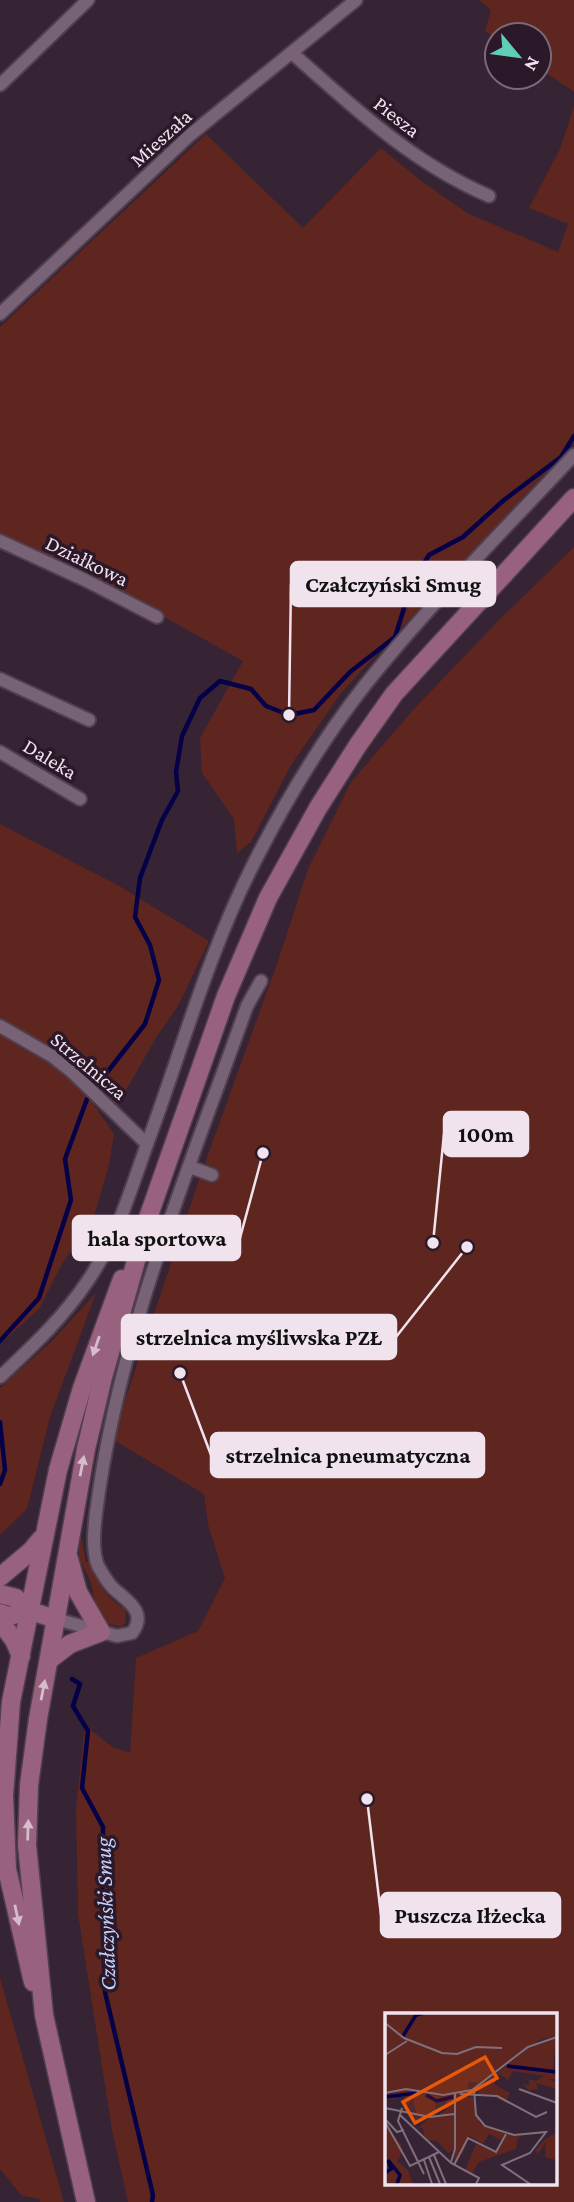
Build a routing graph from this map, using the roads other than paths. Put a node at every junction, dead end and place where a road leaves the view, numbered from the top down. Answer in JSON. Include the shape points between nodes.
{"nodes":[{"id":1,"x":88,"y":0,"type":"edge"},
{"id":2,"x":355,"y":0,"type":"edge"},
{"id":3,"x":292,"y":53,"type":"junction"},
{"id":4,"x":0,"y":85,"type":"edge"},
{"id":5,"x":489,"y":195,"type":"dead end"},
{"id":6,"x":0,"y":314,"type":"edge"},
{"id":7,"x":574,"y":455,"type":"edge"},
{"id":8,"x":574,"y":498,"type":"edge"},
{"id":9,"x":0,"y":541,"type":"edge"},
{"id":10,"x":157,"y":617,"type":"dead end"},
{"id":11,"x":0,"y":679,"type":"edge"},
{"id":12,"x":89,"y":720,"type":"dead end"},
{"id":13,"x":0,"y":752,"type":"edge"},
{"id":14,"x":80,"y":799,"type":"dead end"},
{"id":15,"x":261,"y":981,"type":"dead end"},
{"id":16,"x":0,"y":1026,"type":"edge"},
{"id":17,"x":148,"y":1144,"type":"junction"},
{"id":18,"x":190,"y":1167,"type":"junction"},
{"id":19,"x":212,"y":1175,"type":"dead end"},
{"id":20,"x":149,"y":1215,"type":"junction"},
{"id":21,"x":0,"y":1377,"type":"edge"},
{"id":22,"x":43,"y":1536,"type":"junction"},
{"id":23,"x":67,"y":1549,"type":"junction"},
{"id":24,"x":0,"y":1577,"type":"edge"},
{"id":25,"x":0,"y":1594,"type":"edge"},
{"id":26,"x":30,"y":1611,"type":"junction"},
{"id":27,"x":0,"y":1613,"type":"edge"},
{"id":28,"x":56,"y":1619,"type":"junction"},
{"id":29,"x":0,"y":1621,"type":"edge"},
{"id":30,"x":101,"y":1632,"type":"junction"},
{"id":31,"x":21,"y":1656,"type":"junction"},
{"id":32,"x":49,"y":1660,"type":"junction"},
{"id":33,"x":44,"y":2015,"type":"junction"},
{"id":34,"x":86,"y":2202,"type":"edge"}],
"edges":[{"from":1,"to":4,"type":"street"},
{"from":2,"to":3,"type":"street","name":"Mieszała"},
{"from":3,"to":5,"type":"street","name":"Piesza","via":[[402,147],[457,182]]},
{"from":3,"to":6,"type":"street","name":"Mieszała","via":[[190,135]]},
{"from":7,"to":17,"type":"street","via":[[398,645],[304,773],[253,866],[218,947]]},
{"from":8,"to":20,"type":"main road","via":[[394,694],[318,808],[268,898],[226,996]]},
{"from":9,"to":10,"type":"street","name":"Działkowa"},
{"from":11,"to":12,"type":"street"},
{"from":13,"to":14,"type":"street","name":"Daleka"},
{"from":15,"to":18,"type":"street","via":[[247,1006]]},
{"from":16,"to":17,"type":"street","name":"Strzelnicza","via":[[71,1070]]},
{"from":17,"to":21,"type":"street","via":[[119,1221],[89,1279],[52,1329]]},
{"from":18,"to":19,"type":"street"},
{"from":18,"to":30,"type":"street","via":[[121,1376],[96,1513],[98,1564],[139,1617],[132,1633]]},
{"from":20,"to":22,"type":"main road","one_way":true,"via":[[110,1305],[82,1388]]},
{"from":23,"to":20,"type":"main road","one_way":true,"via":[[94,1413]]},
{"from":22,"to":24,"type":"main road"},
{"from":22,"to":26,"type":"main road"},
{"from":23,"to":28,"type":"main road"},
{"from":23,"to":30,"type":"main road","via":[[78,1592]]},
{"from":25,"to":26,"type":"main road","via":[[16,1598]]},
{"from":26,"to":27,"type":"main road","via":[[9,1616]]},
{"from":26,"to":28,"type":"main road"},
{"from":26,"to":31,"type":"main road"},
{"from":28,"to":30,"type":"street"},
{"from":28,"to":32,"type":"main road"},
{"from":29,"to":31,"type":"main road"},
{"from":30,"to":32,"type":"main road","via":[[70,1644]]},
{"from":31,"to":33,"type":"main road","one_way":true,"via":[[6,1750],[7,1869],[29,1972]]},
{"from":33,"to":32,"type":"main road","one_way":true,"via":[[27,1845],[29,1785]]},
{"from":33,"to":34,"type":"main road"}]}
